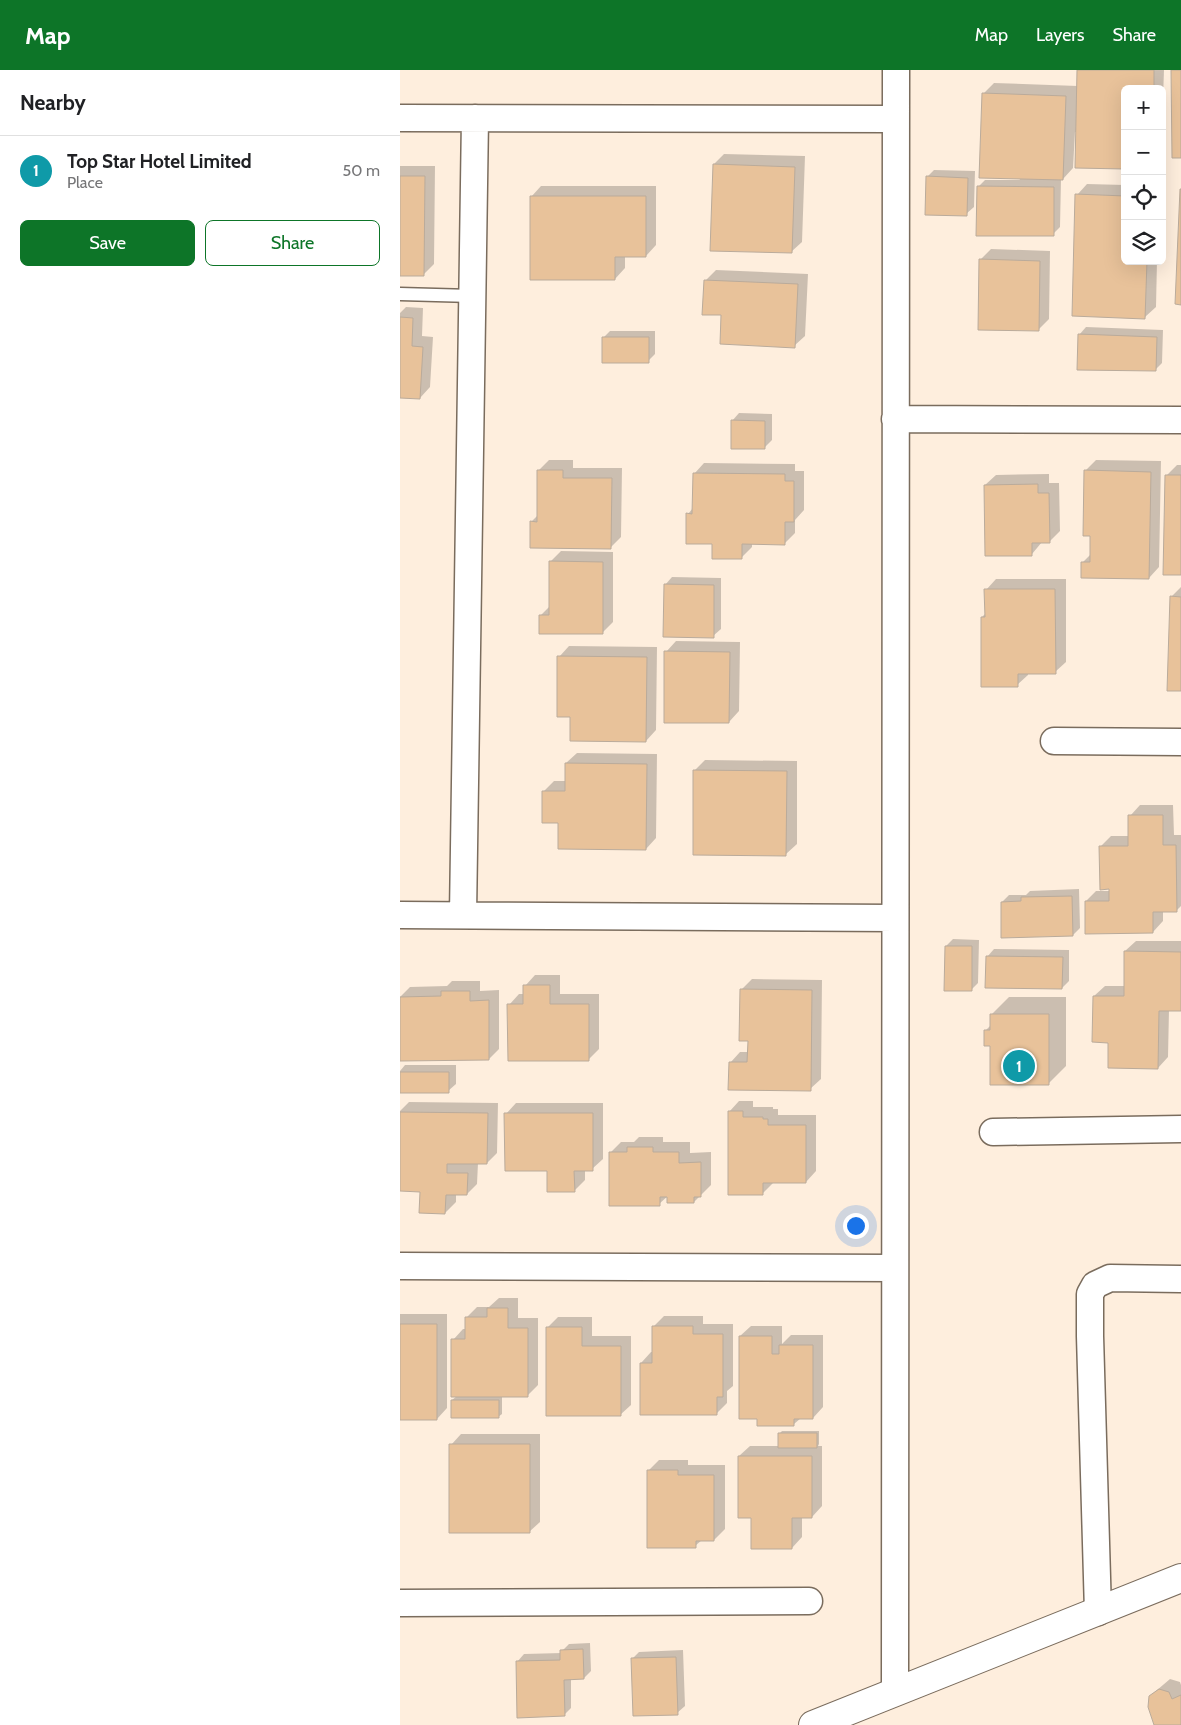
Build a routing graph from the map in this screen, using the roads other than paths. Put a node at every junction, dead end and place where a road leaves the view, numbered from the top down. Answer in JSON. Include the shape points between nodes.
{"nodes":[{"id":1,"x":896,"y":70,"type":"edge"},
{"id":2,"x":400,"y":118,"type":"edge"},
{"id":3,"x":475,"y":118,"type":"junction"},
{"id":4,"x":895,"y":119,"type":"junction"},
{"id":5,"x":400,"y":294,"type":"edge"},
{"id":6,"x":472,"y":296,"type":"junction"},
{"id":7,"x":895,"y":419,"type":"junction"},
{"id":8,"x":1181,"y":420,"type":"edge"},
{"id":9,"x":1054,"y":741,"type":"dead end"},
{"id":10,"x":1181,"y":742,"type":"edge"},
{"id":11,"x":400,"y":915,"type":"edge"},
{"id":12,"x":463,"y":915,"type":"junction"},
{"id":13,"x":895,"y":918,"type":"junction"},
{"id":14,"x":1181,"y":1129,"type":"edge"},
{"id":15,"x":993,"y":1132,"type":"dead end"},
{"id":16,"x":400,"y":1266,"type":"edge"},
{"id":17,"x":895,"y":1268,"type":"junction"},
{"id":18,"x":1181,"y":1279,"type":"edge"},
{"id":19,"x":1181,"y":1578,"type":"edge"},
{"id":20,"x":809,"y":1601,"type":"dead end"},
{"id":21,"x":400,"y":1603,"type":"edge"},
{"id":22,"x":1098,"y":1612,"type":"junction"},
{"id":23,"x":895,"y":1692,"type":"junction"},
{"id":24,"x":813,"y":1725,"type":"edge"}],
"edges":[{"from":1,"to":4,"type":"street"},
{"from":2,"to":3,"type":"street"},
{"from":3,"to":4,"type":"street"},
{"from":3,"to":6,"type":"street"},
{"from":4,"to":7,"type":"street"},
{"from":5,"to":6,"type":"lane"},
{"from":6,"to":12,"type":"street"},
{"from":7,"to":8,"type":"street"},
{"from":7,"to":13,"type":"street"},
{"from":9,"to":10,"type":"street"},
{"from":11,"to":12,"type":"street"},
{"from":12,"to":13,"type":"street"},
{"from":13,"to":17,"type":"street"},
{"from":14,"to":15,"type":"street"},
{"from":16,"to":17,"type":"street"},
{"from":17,"to":23,"type":"street"},
{"from":18,"to":22,"type":"street","via":[[1110,1278],[1095,1285],[1090,1294]]},
{"from":19,"to":22,"type":"street"},
{"from":20,"to":21,"type":"street"},
{"from":22,"to":23,"type":"street"},
{"from":23,"to":24,"type":"street"}]}
